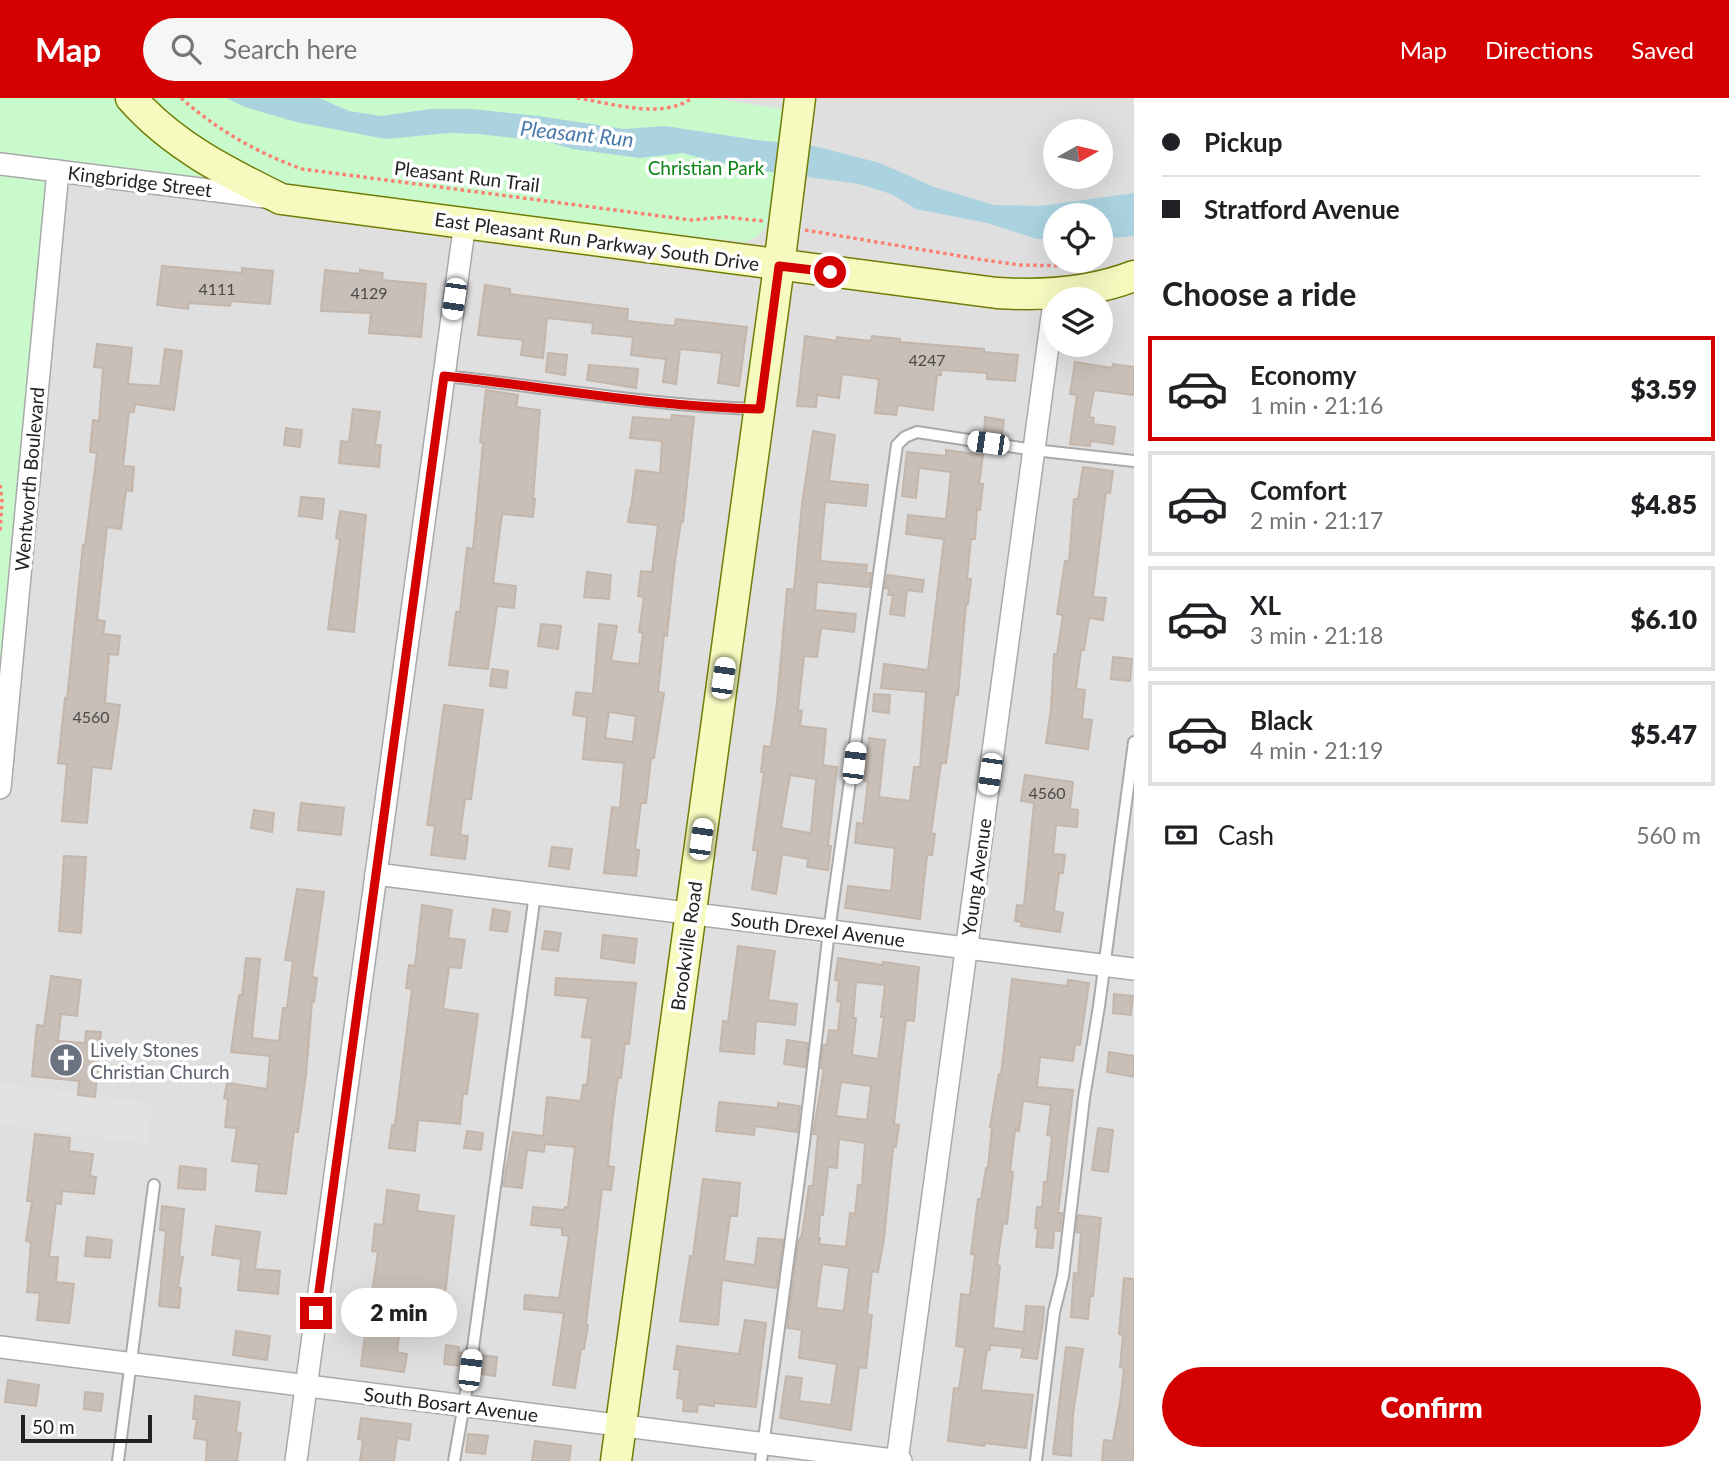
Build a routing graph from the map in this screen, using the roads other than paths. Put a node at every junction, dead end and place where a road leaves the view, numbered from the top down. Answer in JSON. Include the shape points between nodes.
{"nodes":[{"id":1,"x":131,"y":98,"type":"edge"},
{"id":2,"x":800,"y":98,"type":"edge"},
{"id":3,"x":0,"y":164,"type":"edge"},
{"id":4,"x":58,"y":171,"type":"junction"},
{"id":5,"x":281,"y":199,"type":"junction"},
{"id":6,"x":464,"y":222,"type":"junction"},
{"id":7,"x":779,"y":266,"type":"junction"},
{"id":8,"x":1134,"y":276,"type":"edge"},
{"id":9,"x":1088,"y":287,"type":"edge"},
{"id":10,"x":1043,"y":292,"type":"edge"},
{"id":11,"x":1053,"y":357,"type":"edge"},
{"id":12,"x":444,"y":376,"type":"junction"},
{"id":13,"x":760,"y":409,"type":"junction"},
{"id":14,"x":1034,"y":450,"type":"junction"},
{"id":15,"x":1134,"y":461,"type":"edge"},
{"id":16,"x":1134,"y":742,"type":"edge"},
{"id":17,"x":0,"y":788,"type":"edge"},
{"id":18,"x":376,"y":874,"type":"junction"},
{"id":19,"x":535,"y":894,"type":"junction"},
{"id":20,"x":691,"y":913,"type":"junction"},
{"id":21,"x":829,"y":931,"type":"junction"},
{"id":22,"x":966,"y":948,"type":"junction"},
{"id":23,"x":1104,"y":965,"type":"junction"},
{"id":24,"x":1134,"y":969,"type":"edge"},
{"id":25,"x":154,"y":1185,"type":"dead end"},
{"id":26,"x":0,"y":1347,"type":"edge"},
{"id":27,"x":132,"y":1364,"type":"junction"},
{"id":28,"x":306,"y":1386,"type":"junction"},
{"id":29,"x":463,"y":1406,"type":"junction"},
{"id":30,"x":621,"y":1426,"type":"junction"},
{"id":31,"x":762,"y":1452,"type":"edge"},
{"id":32,"x":118,"y":1461,"type":"edge"},
{"id":33,"x":296,"y":1461,"type":"edge"},
{"id":34,"x":454,"y":1461,"type":"edge"},
{"id":35,"x":616,"y":1461,"type":"edge"},
{"id":36,"x":899,"y":1461,"type":"edge"},
{"id":37,"x":1036,"y":1461,"type":"edge"}],
"edges":[{"from":1,"to":5,"type":"street","name":"East Pleasant Run Parkway South Drive","via":[[170,136],[208,162]]},
{"from":2,"to":7,"type":"street","name":"Brookville Road","via":[[780,220]]},
{"from":3,"to":4,"type":"street","name":"Kingbridge Street"},
{"from":4,"to":5,"type":"street","name":"Kingbridge Street"},
{"from":4,"to":17,"type":"street","name":"Wentworth Boulevard"},
{"from":5,"to":6,"type":"street","name":"East Pleasant Run Parkway South Drive"},
{"from":6,"to":7,"type":"street","name":"East Pleasant Run Parkway South Drive"},
{"from":6,"to":12,"type":"street"},
{"from":7,"to":10,"type":"street","name":"East Pleasant Run Parkway South Drive","via":[[997,293]]},
{"from":7,"to":13,"type":"street","name":"Brookville Road"},
{"from":8,"to":9,"type":"street","name":"East Pleasant Run Parkway South Drive"},
{"from":11,"to":14,"type":"street","name":"Young Avenue"},
{"from":12,"to":13,"type":"lane","via":[[634,401]]},
{"from":12,"to":18,"type":"street"},
{"from":13,"to":20,"type":"street","name":"Brookville Road"},
{"from":14,"to":15,"type":"lane"},
{"from":14,"to":21,"type":"lane","via":[[916,432],[897,444]]},
{"from":14,"to":22,"type":"street","name":"Young Avenue"},
{"from":16,"to":23,"type":"lane"},
{"from":18,"to":19,"type":"street","name":"South Drexel Avenue"},
{"from":18,"to":28,"type":"street"},
{"from":19,"to":20,"type":"street","name":"South Drexel Avenue"},
{"from":19,"to":29,"type":"lane"},
{"from":20,"to":21,"type":"street","name":"South Drexel Avenue"},
{"from":20,"to":30,"type":"street","name":"Brookville Road"},
{"from":21,"to":22,"type":"street","name":"South Drexel Avenue"},
{"from":21,"to":31,"type":"lane"},
{"from":22,"to":23,"type":"street","name":"South Drexel Avenue"},
{"from":22,"to":36,"type":"street","name":"Young Avenue"},
{"from":23,"to":24,"type":"street","name":"South Drexel Avenue"},
{"from":23,"to":37,"type":"lane"},
{"from":25,"to":27,"type":"lane"},
{"from":26,"to":27,"type":"street","name":"South Bosart Avenue"},
{"from":27,"to":28,"type":"street","name":"South Bosart Avenue"},
{"from":27,"to":32,"type":"lane"},
{"from":28,"to":29,"type":"street","name":"South Bosart Avenue"},
{"from":28,"to":33,"type":"street"},
{"from":29,"to":30,"type":"street","name":"South Bosart Avenue"},
{"from":29,"to":34,"type":"lane"},
{"from":30,"to":31,"type":"street","name":"South Bosart Avenue"},
{"from":30,"to":35,"type":"street","name":"Brookville Road"},
{"from":31,"to":36,"type":"street","name":"South Bosart Avenue"}]}
